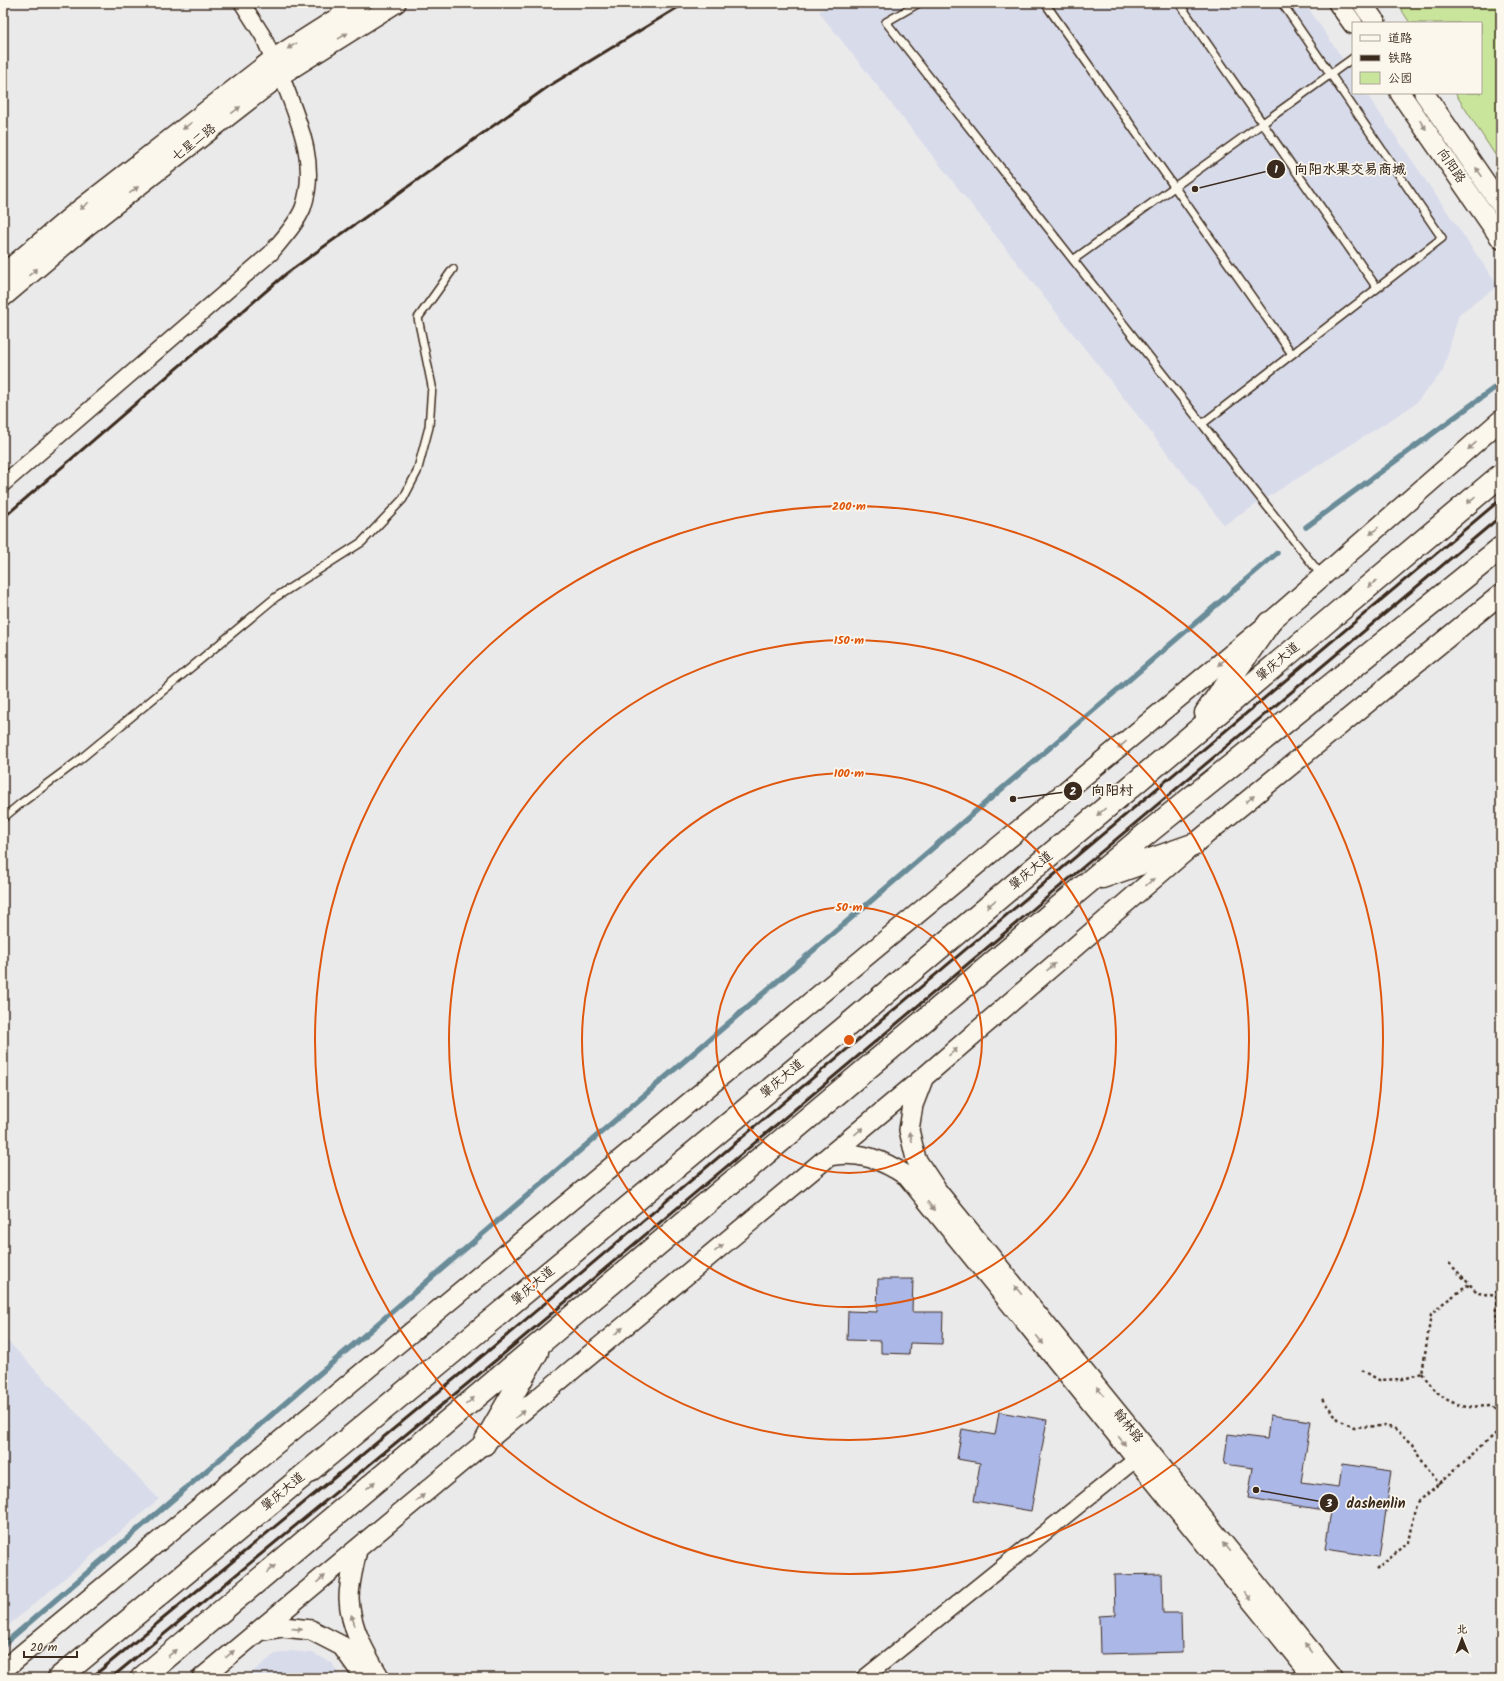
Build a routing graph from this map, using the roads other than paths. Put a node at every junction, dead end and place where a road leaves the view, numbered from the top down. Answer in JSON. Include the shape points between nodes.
{"nodes":[{"id":1,"x":242,"y":3,"type":"edge"},
{"id":2,"x":361,"y":3,"type":"edge"},
{"id":3,"x":396,"y":3,"type":"edge"},
{"id":4,"x":919,"y":3,"type":"edge"},
{"id":5,"x":1045,"y":3,"type":"edge"},
{"id":6,"x":1179,"y":3,"type":"edge"},
{"id":7,"x":1282,"y":3,"type":"edge"},
{"id":8,"x":1338,"y":3,"type":"edge"},
{"id":9,"x":1362,"y":3,"type":"edge"},
{"id":10,"x":1375,"y":22,"type":"edge"},
{"id":11,"x":1352,"y":23,"type":"edge"},
{"id":12,"x":273,"y":59,"type":"junction"},
{"id":13,"x":1352,"y":59,"type":"edge"},
{"id":14,"x":1331,"y":74,"type":"junction"},
{"id":15,"x":281,"y":75,"type":"junction"},
{"id":16,"x":1401,"y":94,"type":"edge"},
{"id":17,"x":1425,"y":94,"type":"edge"},
{"id":18,"x":1263,"y":124,"type":"junction"},
{"id":19,"x":1174,"y":187,"type":"junction"},
{"id":20,"x":1501,"y":204,"type":"edge"},
{"id":21,"x":1501,"y":239,"type":"edge"},
{"id":22,"x":1073,"y":260,"type":"junction"},
{"id":23,"x":454,"y":269,"type":"dead end"},
{"id":24,"x":3,"y":274,"type":"edge"},
{"id":25,"x":1377,"y":288,"type":"junction"},
{"id":26,"x":3,"y":297,"type":"edge"},
{"id":27,"x":1292,"y":354,"type":"junction"},
{"id":28,"x":1501,"y":420,"type":"edge"},
{"id":29,"x":1202,"y":424,"type":"junction"},
{"id":30,"x":1501,"y":475,"type":"edge"},
{"id":31,"x":3,"y":484,"type":"edge"},
{"id":32,"x":1501,"y":548,"type":"edge"},
{"id":33,"x":1322,"y":576,"type":"junction"},
{"id":34,"x":1501,"y":594,"type":"edge"},
{"id":35,"x":1269,"y":623,"type":"junction"},
{"id":36,"x":1189,"y":737,"type":"junction"},
{"id":37,"x":3,"y":818,"type":"edge"},
{"id":38,"x":1193,"y":845,"type":"junction"},
{"id":39,"x":1088,"y":882,"type":"junction"},
{"id":40,"x":924,"y":1077,"type":"junction"},
{"id":41,"x":829,"y":1156,"type":"junction"},
{"id":42,"x":916,"y":1174,"type":"junction"},
{"id":43,"x":546,"y":1338,"type":"junction"},
{"id":44,"x":484,"y":1444,"type":"junction"},
{"id":45,"x":1142,"y":1455,"type":"junction"},
{"id":46,"x":357,"y":1550,"type":"junction"},
{"id":47,"x":259,"y":1631,"type":"junction"},
{"id":48,"x":3,"y":1670,"type":"edge"},
{"id":49,"x":59,"y":1678,"type":"edge"},
{"id":50,"x":142,"y":1678,"type":"edge"},
{"id":51,"x":202,"y":1678,"type":"edge"},
{"id":52,"x":365,"y":1678,"type":"edge"},
{"id":53,"x":380,"y":1678,"type":"edge"},
{"id":54,"x":864,"y":1678,"type":"edge"},
{"id":55,"x":1314,"y":1678,"type":"edge"},
{"id":56,"x":1333,"y":1678,"type":"edge"}],
"edges":[{"from":1,"to":12,"type":"street","via":[[263,36]]},
{"from":2,"to":12,"type":"street","name":"七星二路","one_way":true},
{"from":15,"to":3,"type":"street","name":"七星二路","one_way":true},
{"from":4,"to":22,"type":"lane","via":[[886,22]]},
{"from":5,"to":19,"type":"lane"},
{"from":6,"to":18,"type":"lane"},
{"from":7,"to":14,"type":"lane"},
{"from":8,"to":11,"type":"street"},
{"from":9,"to":10,"type":"street"},
{"from":12,"to":15,"type":"street"},
{"from":12,"to":24,"type":"street","name":"七星二路","one_way":true,"via":[[74,214]]},
{"from":13,"to":14,"type":"lane"},
{"from":14,"to":18,"type":"lane"},
{"from":14,"to":25,"type":"lane","via":[[1442,238]]},
{"from":26,"to":15,"type":"street","name":"七星二路","one_way":true,"via":[[87,226]]},
{"from":15,"to":31,"type":"street","via":[[306,143],[309,164],[309,185],[302,209],[290,230],[271,253]]},
{"from":16,"to":21,"type":"street","name":"向阳路","one_way":true},
{"from":20,"to":17,"type":"street","name":"向阳路","one_way":true},
{"from":18,"to":19,"type":"lane"},
{"from":18,"to":25,"type":"lane"},
{"from":19,"to":22,"type":"lane"},
{"from":19,"to":27,"type":"lane"},
{"from":22,"to":29,"type":"lane"},
{"from":23,"to":37,"type":"lane","via":[[418,318],[432,386],[429,427],[417,472],[403,499],[362,542],[276,597],[78,761]]},
{"from":25,"to":27,"type":"lane"},
{"from":27,"to":29,"type":"lane"},
{"from":28,"to":33,"type":"street","one_way":true},
{"from":29,"to":33,"type":"lane"},
{"from":30,"to":36,"type":"highway","name":"肇庆大道","one_way":true},
{"from":32,"to":39,"type":"highway"},
{"from":33,"to":35,"type":"street"},
{"from":38,"to":34,"type":"street","one_way":true},
{"from":35,"to":36,"type":"highway"},
{"from":35,"to":48,"type":"street","one_way":true},
{"from":36,"to":49,"type":"highway","name":"肇庆大道","one_way":true,"via":[[830,1040]]},
{"from":38,"to":39,"type":"highway"},
{"from":40,"to":38,"type":"street","one_way":true},
{"from":39,"to":43,"type":"highway"},
{"from":41,"to":40,"type":"street","one_way":true},
{"from":42,"to":40,"type":"street","name":"翰林路","one_way":true,"via":[[916,1159],[909,1130],[913,1105]]},
{"from":41,"to":42,"type":"street","via":[[842,1154],[873,1158]]},
{"from":44,"to":41,"type":"street","one_way":true},
{"from":42,"to":45,"type":"street","name":"翰林路","via":[[938,1192]]},
{"from":43,"to":44,"type":"highway"},
{"from":50,"to":43,"type":"highway","one_way":true},
{"from":46,"to":44,"type":"street","one_way":true},
{"from":45,"to":54,"type":"street"},
{"from":45,"to":55,"type":"street","name":"翰林路","one_way":true},
{"from":56,"to":45,"type":"street","name":"翰林路","one_way":true},
{"from":47,"to":46,"type":"street","one_way":true},
{"from":53,"to":46,"type":"street","one_way":true,"via":[[367,1657],[351,1614],[349,1597]]},
{"from":51,"to":47,"type":"street","one_way":true},
{"from":47,"to":52,"type":"street","one_way":true,"via":[[283,1627],[311,1630],[342,1646]]}]}
